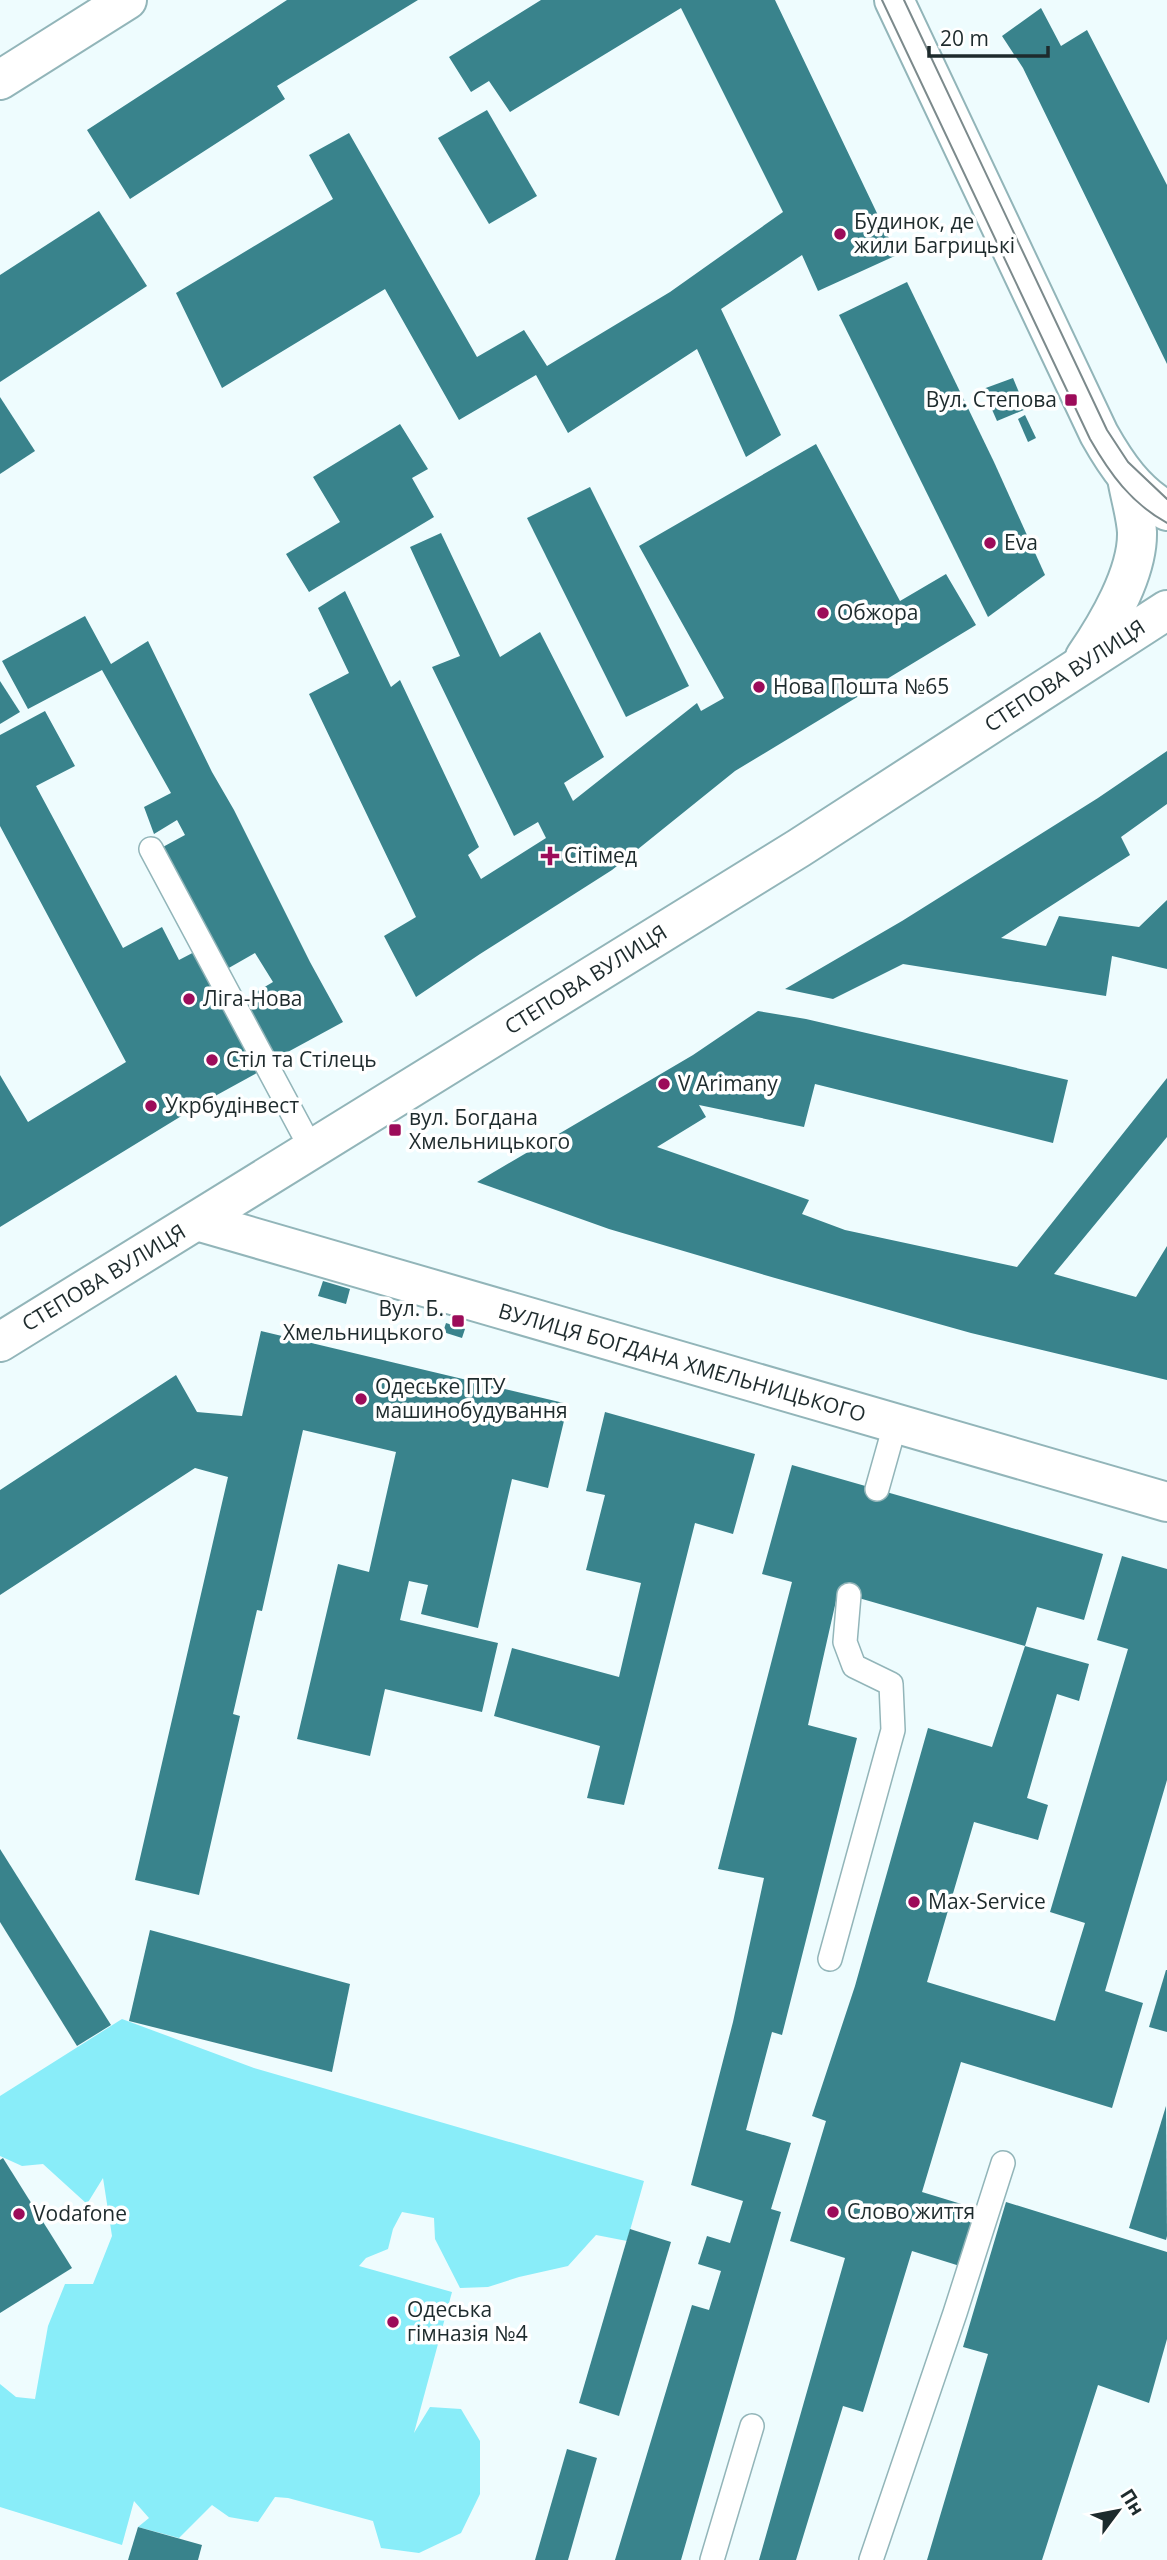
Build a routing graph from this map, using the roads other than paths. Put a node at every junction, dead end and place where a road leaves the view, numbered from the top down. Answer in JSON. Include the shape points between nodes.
{"nodes":[{"id":1,"x":127,"y":0,"type":"edge"},
{"id":2,"x":894,"y":0,"type":"edge"},
{"id":3,"x":0,"y":80,"type":"edge"},
{"id":4,"x":1127,"y":478,"type":"junction"},
{"id":5,"x":1167,"y":511,"type":"edge"},
{"id":6,"x":1167,"y":610,"type":"edge"},
{"id":7,"x":1080,"y":665,"type":"junction"},
{"id":8,"x":151,"y":849,"type":"dead end"},
{"id":9,"x":312,"y":1150,"type":"junction"},
{"id":10,"x":197,"y":1221,"type":"junction"},
{"id":11,"x":0,"y":1342,"type":"edge"},
{"id":12,"x":895,"y":1424,"type":"junction"},
{"id":13,"x":877,"y":1489,"type":"dead end"},
{"id":14,"x":1167,"y":1502,"type":"edge"},
{"id":15,"x":849,"y":1595,"type":"dead end"},
{"id":16,"x":830,"y":1959,"type":"dead end"},
{"id":17,"x":1003,"y":2163,"type":"dead end"},
{"id":18,"x":752,"y":2426,"type":"dead end"},
{"id":19,"x":712,"y":2560,"type":"edge"},
{"id":20,"x":871,"y":2560,"type":"edge"}],
"edges":[{"from":1,"to":3,"type":"main road"},
{"from":2,"to":4,"type":"main road","via":[[1099,434]]},
{"from":4,"to":5,"type":"main road"},
{"from":4,"to":7,"type":"main road","via":[[1137,533],[1129,572],[1108,623]]},
{"from":6,"to":7,"type":"main road","name":"СТЕПОВА ВУЛИЦЯ"},
{"from":7,"to":9,"type":"main road","name":"СТЕПОВА ВУЛИЦЯ","via":[[799,848]]},
{"from":8,"to":9,"type":"lane"},
{"from":9,"to":10,"type":"main road","name":"СТЕПОВА ВУЛИЦЯ"},
{"from":10,"to":11,"type":"main road","name":"СТЕПОВА ВУЛИЦЯ"},
{"from":10,"to":12,"type":"main road","name":"ВУЛИЦЯ БОГДАНА ХМЕЛЬНИЦЬКОГО"},
{"from":12,"to":13,"type":"lane"},
{"from":12,"to":14,"type":"main road","name":"ВУЛИЦЯ БОГДАНА ХМЕЛЬНИЦЬКОГО"},
{"from":15,"to":16,"type":"lane","via":[[845,1642],[854,1666],[891,1684],[893,1730]]},
{"from":17,"to":20,"type":"lane"},
{"from":18,"to":19,"type":"lane"}]}
